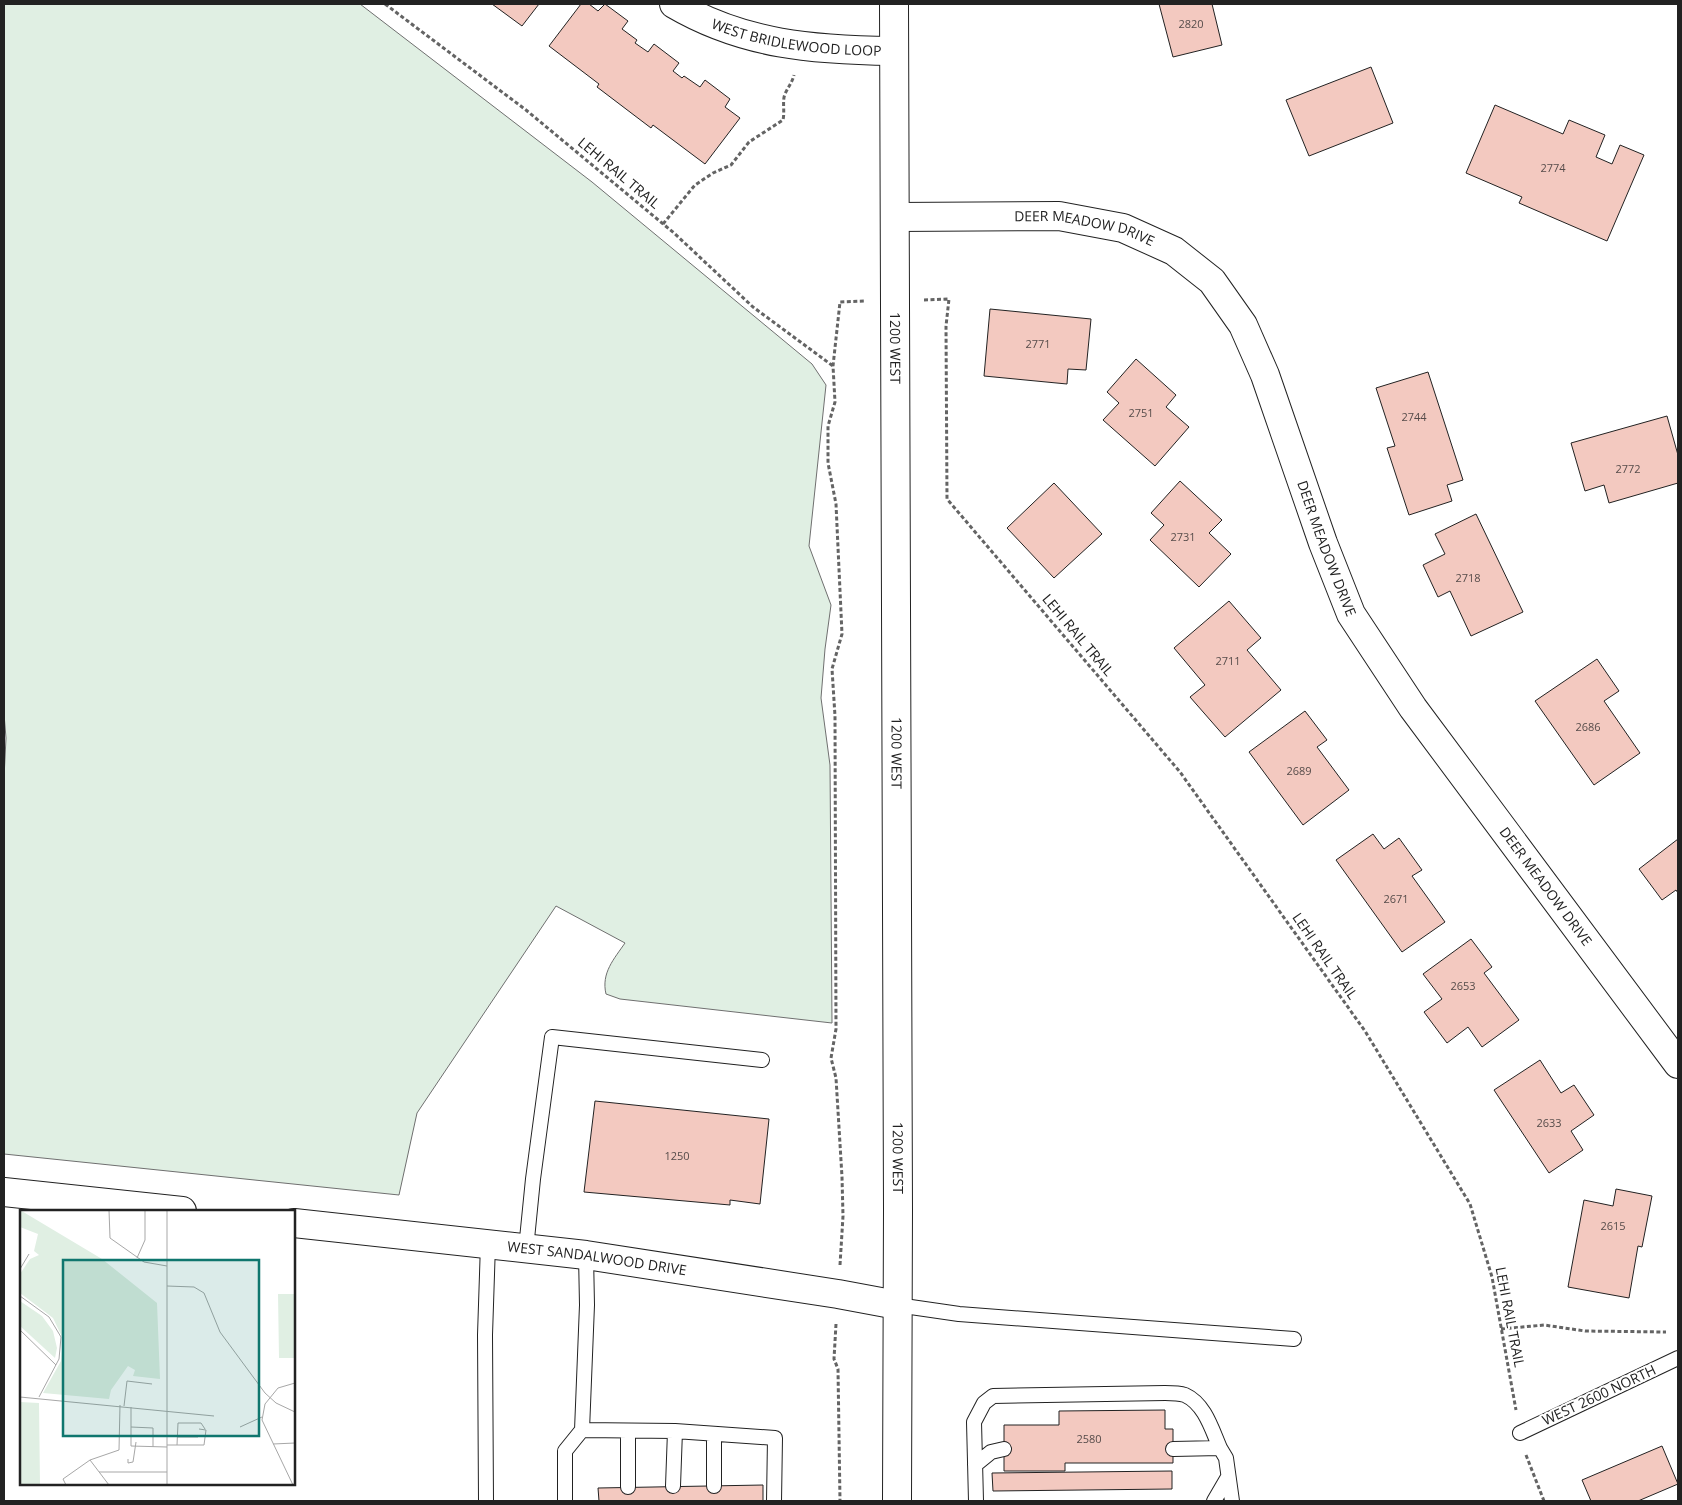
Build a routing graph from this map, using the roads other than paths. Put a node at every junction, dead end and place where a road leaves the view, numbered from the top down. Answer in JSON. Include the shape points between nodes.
{"nodes":[{"id":1,"x":674,"y":4,"type":"edge"},
{"id":2,"x":894,"y":4,"type":"edge"},
{"id":3,"x":893,"y":51,"type":"junction"},
{"id":4,"x":895,"y":217,"type":"junction"},
{"id":5,"x":762,"y":1060,"type":"dead end"},
{"id":6,"x":1678,"y":1064,"type":"edge"},
{"id":7,"x":4,"y":1192,"type":"edge"},
{"id":8,"x":173,"y":1210,"type":"edge"},
{"id":9,"x":295,"y":1223,"type":"edge"},
{"id":10,"x":488,"y":1244,"type":"junction"},
{"id":11,"x":526,"y":1248,"type":"junction"},
{"id":12,"x":586,"y":1255,"type":"junction"},
{"id":13,"x":897,"y":1305,"type":"junction"},
{"id":14,"x":1294,"y":1339,"type":"dead end"},
{"id":15,"x":1678,"y":1358,"type":"edge"},
{"id":16,"x":582,"y":1430,"type":"junction"},
{"id":17,"x":628,"y":1432,"type":"junction"},
{"id":18,"x":675,"y":1432,"type":"junction"},
{"id":19,"x":1520,"y":1432,"type":"road end"},
{"id":20,"x":714,"y":1434,"type":"junction"},
{"id":21,"x":1220,"y":1448,"type":"junction"},
{"id":22,"x":1004,"y":1449,"type":"dead end"},
{"id":23,"x":1173,"y":1449,"type":"dead end"},
{"id":24,"x":975,"y":1465,"type":"junction"},
{"id":25,"x":1228,"y":1476,"type":"junction"},
{"id":26,"x":672,"y":1486,"type":"dead end"},
{"id":27,"x":714,"y":1486,"type":"dead end"},
{"id":28,"x":628,"y":1487,"type":"dead end"},
{"id":29,"x":486,"y":1501,"type":"edge"},
{"id":30,"x":565,"y":1501,"type":"edge"},
{"id":31,"x":774,"y":1501,"type":"edge"},
{"id":32,"x":897,"y":1501,"type":"edge"},
{"id":33,"x":976,"y":1501,"type":"edge"},
{"id":34,"x":1214,"y":1501,"type":"edge"},
{"id":35,"x":1232,"y":1501,"type":"edge"}],
"edges":[{"from":1,"to":3,"type":"street","name":"WEST BRIDLEWOOD LOOP","via":[[699,18],[765,39],[834,50]]},
{"from":2,"to":3,"type":"street","name":"1200 WEST"},
{"from":3,"to":4,"type":"street","name":"1200 WEST"},
{"from":4,"to":6,"type":"street","name":"DEER MEADOW DRIVE","via":[[1059,216],[1123,228],[1174,251],[1212,280],[1243,324],[1265,375],[1352,614],[1413,708]]},
{"from":4,"to":13,"type":"street","name":"1200 WEST"},
{"from":5,"to":11,"type":"lane","via":[[552,1037]]},
{"from":7,"to":8,"type":"street"},
{"from":9,"to":10,"type":"street","name":"WEST SANDALWOOD DRIVE"},
{"from":10,"to":11,"type":"street","name":"WEST SANDALWOOD DRIVE"},
{"from":10,"to":29,"type":"lane"},
{"from":11,"to":12,"type":"street","name":"WEST SANDALWOOD DRIVE"},
{"from":12,"to":13,"type":"street","name":"WEST SANDALWOOD DRIVE"},
{"from":12,"to":16,"type":"lane"},
{"from":13,"to":14,"type":"lane","via":[[959,1314]]},
{"from":13,"to":32,"type":"street","name":"1200 WEST"},
{"from":15,"to":19,"type":"lane","name":"WEST 2600 NORTH"},
{"from":16,"to":17,"type":"lane"},
{"from":16,"to":30,"type":"lane","via":[[565,1451]]},
{"from":17,"to":18,"type":"lane"},
{"from":17,"to":28,"type":"lane"},
{"from":18,"to":20,"type":"lane"},
{"from":18,"to":26,"type":"lane"},
{"from":20,"to":27,"type":"lane"},
{"from":20,"to":31,"type":"lane","via":[[775,1438]]},
{"from":21,"to":23,"type":"lane"},
{"from":21,"to":24,"type":"lane","via":[[1206,1416],[1184,1394],[993,1396],[984,1403],[974,1422]]},
{"from":21,"to":25,"type":"lane","via":[[1226,1458]]},
{"from":22,"to":24,"type":"lane","via":[[991,1452]]},
{"from":24,"to":33,"type":"lane"},
{"from":25,"to":34,"type":"lane"},
{"from":25,"to":35,"type":"lane"}]}
